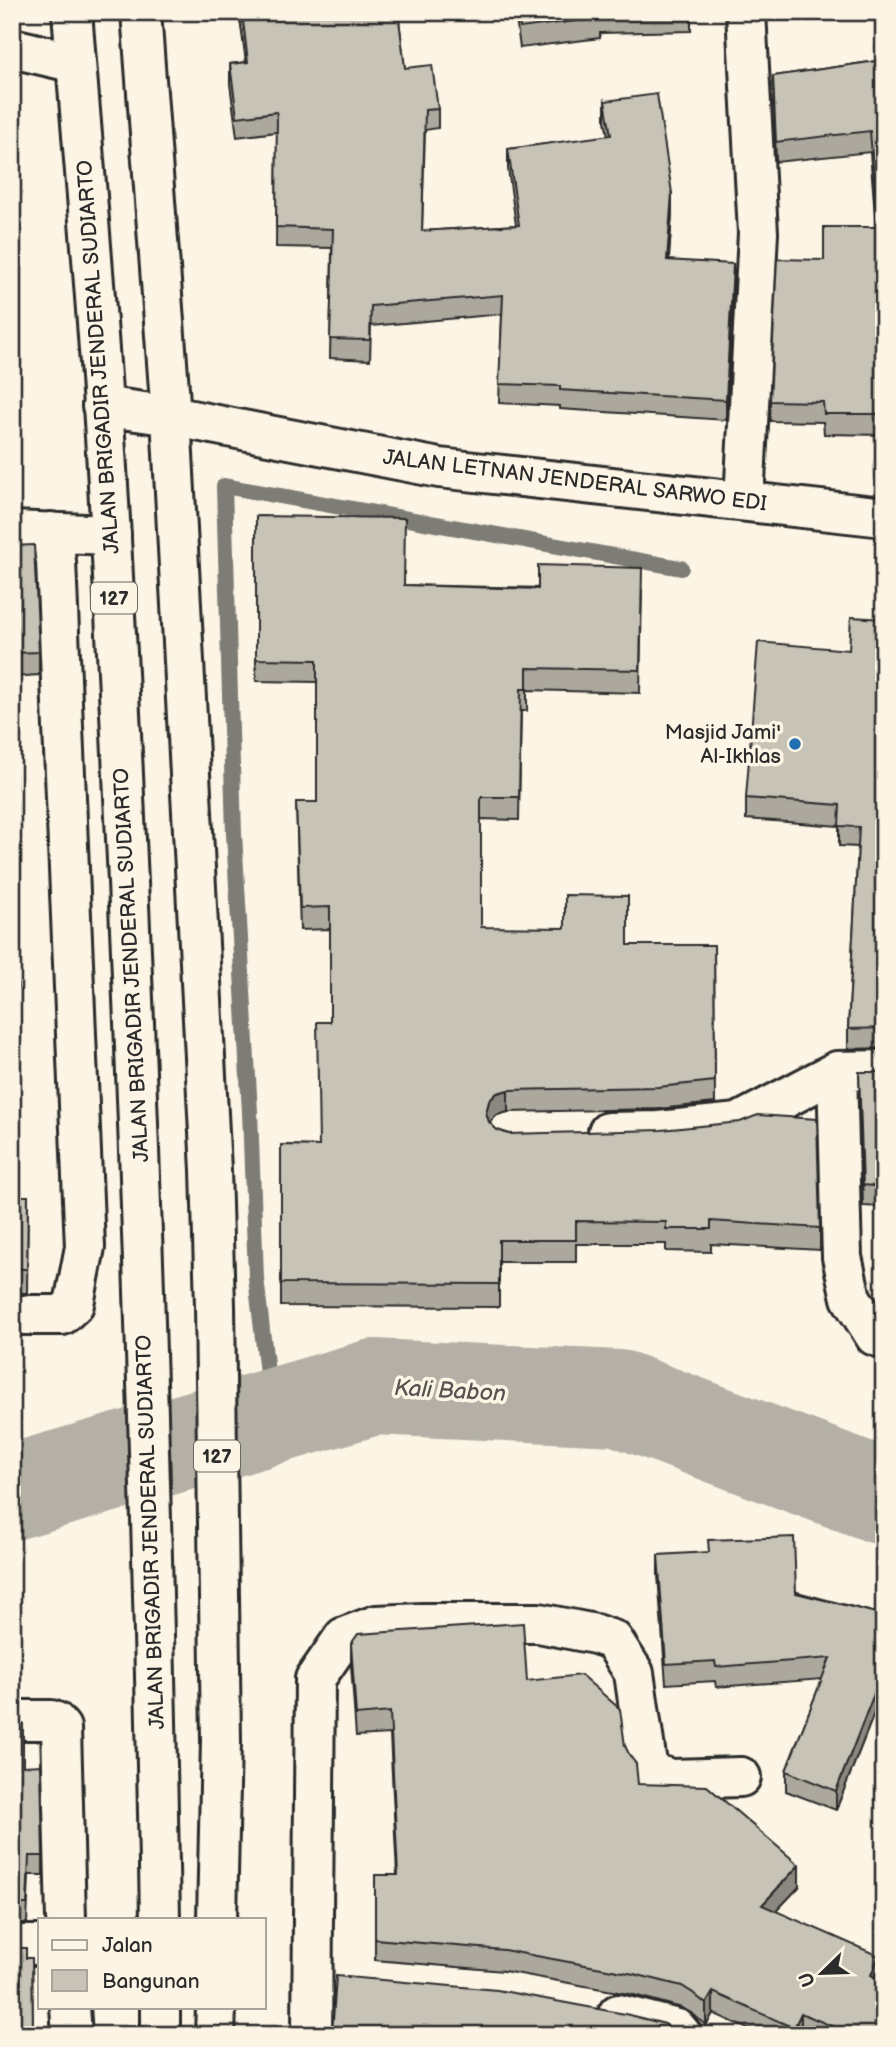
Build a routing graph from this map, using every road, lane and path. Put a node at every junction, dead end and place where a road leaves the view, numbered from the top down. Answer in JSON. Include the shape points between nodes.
{"nodes":[{"id":1,"x":72,"y":12,"type":"edge"},
{"id":2,"x":141,"y":12,"type":"edge"},
{"id":3,"x":746,"y":12,"type":"edge"},
{"id":4,"x":12,"y":48,"type":"edge"},
{"id":5,"x":76,"y":62,"type":"junction"},
{"id":6,"x":102,"y":406,"type":"junction"},
{"id":7,"x":171,"y":416,"type":"junction"},
{"id":8,"x":744,"y":501,"type":"junction"},
{"id":9,"x":884,"y":517,"type":"edge"},
{"id":10,"x":12,"y":531,"type":"edge"},
{"id":11,"x":51,"y":531,"type":"junction"},
{"id":12,"x":111,"y":535,"type":"junction"},
{"id":13,"x":884,"y":1070,"type":"edge"},
{"id":14,"x":837,"y":1072,"type":"junction"},
{"id":15,"x":579,"y":1132,"type":"edge"},
{"id":16,"x":12,"y":1315,"type":"edge"},
{"id":17,"x":884,"y":1339,"type":"edge"},
{"id":18,"x":12,"y":1720,"type":"edge"},
{"id":19,"x":741,"y":1777,"type":"dead end"},
{"id":20,"x":66,"y":1918,"type":"edge"},
{"id":21,"x":160,"y":1918,"type":"edge"},
{"id":22,"x":217,"y":1918,"type":"edge"},
{"id":23,"x":12,"y":1945,"type":"edge"},
{"id":24,"x":38,"y":1945,"type":"edge"},
{"id":25,"x":313,"y":1977,"type":"junction"},
{"id":26,"x":350,"y":1980,"type":"edge"},
{"id":27,"x":70,"y":2008,"type":"edge"},
{"id":28,"x":160,"y":2008,"type":"edge"},
{"id":29,"x":216,"y":2008,"type":"edge"},
{"id":30,"x":591,"y":2010,"type":"edge"},
{"id":31,"x":72,"y":2035,"type":"edge"},
{"id":32,"x":160,"y":2035,"type":"edge"},
{"id":33,"x":215,"y":2035,"type":"edge"},
{"id":34,"x":312,"y":2035,"type":"edge"},
{"id":35,"x":682,"y":2035,"type":"edge"}],
"edges":[{"from":1,"to":5,"type":"main road","name":"JALAN BRIGADIR JENDERAL SUDIARTO","number":"127"},
{"from":2,"to":7,"type":"main road","number":"127"},
{"from":3,"to":8,"type":"main road","via":[[758,233]]},
{"from":4,"to":5,"type":"main road"},
{"from":5,"to":6,"type":"main road","name":"JALAN BRIGADIR JENDERAL SUDIARTO","number":"127"},
{"from":6,"to":7,"type":"main road","name":"JALAN LETNAN JENDERAL SARWO EDI"},
{"from":6,"to":12,"type":"main road","name":"JALAN BRIGADIR JENDERAL SUDIARTO","number":"127"},
{"from":7,"to":8,"type":"main road","name":"JALAN LETNAN JENDERAL SARWO EDI","via":[[439,468]]},
{"from":7,"to":22,"type":"main road","number":"127","via":[[211,1170],[221,1741]]},
{"from":8,"to":9,"type":"main road","name":"JALAN LETNAN JENDERAL SARWO EDI"},
{"from":10,"to":11,"type":"main road"},
{"from":11,"to":12,"type":"main road"},
{"from":11,"to":16,"type":"main road","via":[[56,561],[86,1247],[74,1304],[62,1315]]},
{"from":12,"to":21,"type":"main road","name":"JALAN BRIGADIR JENDERAL SUDIARTO","number":"127","via":[[140,1185]]},
{"from":13,"to":14,"type":"main road"},
{"from":14,"to":15,"type":"main road","via":[[738,1123]]},
{"from":14,"to":17,"type":"main road","via":[[842,1256],[851,1298],[875,1336]]},
{"from":18,"to":20,"type":"main road","via":[[51,1720],[61,1728]]},
{"from":19,"to":25,"type":"main road","via":[[671,1779],[655,1774],[647,1764],[634,1673],[612,1640],[595,1634],[539,1623],[423,1623],[376,1625],[344,1637],[315,1679]]},
{"from":23,"to":24,"type":"main road"},
{"from":25,"to":26,"type":"main road"},
{"from":25,"to":34,"type":"main road"},
{"from":27,"to":31,"type":"main road"},
{"from":28,"to":32,"type":"main road"},
{"from":29,"to":33,"type":"main road"},
{"from":30,"to":35,"type":"main road","via":[[656,2023]]}]}
